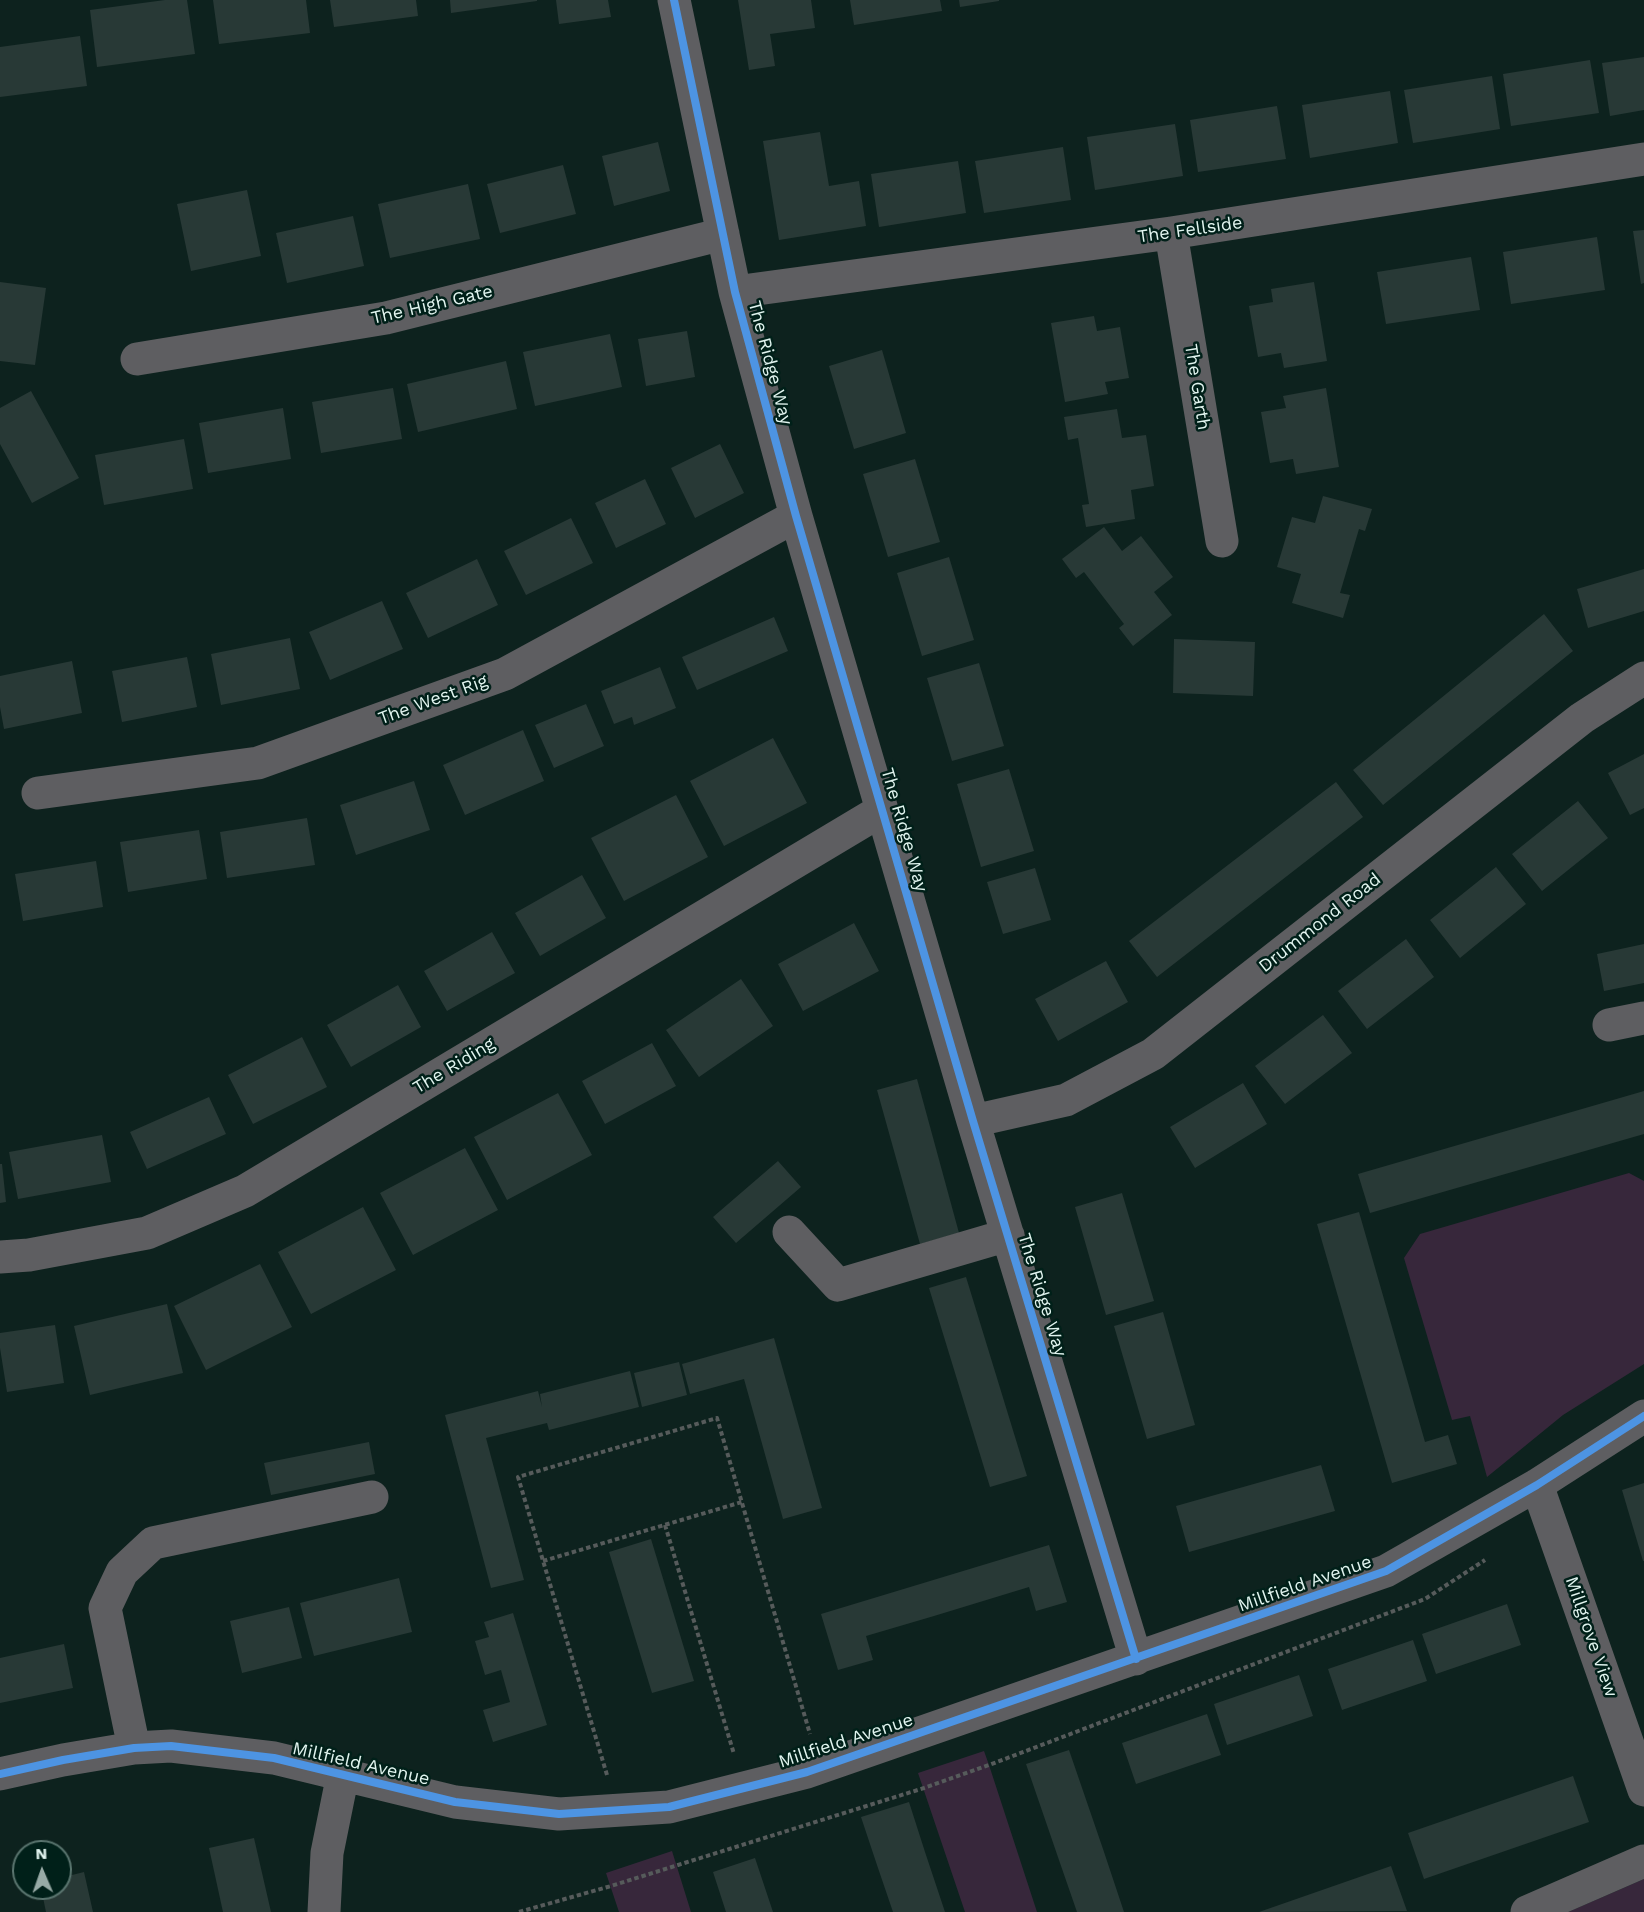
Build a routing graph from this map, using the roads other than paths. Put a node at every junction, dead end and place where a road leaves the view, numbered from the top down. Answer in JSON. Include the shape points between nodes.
{"nodes":[{"id":1,"x":674,"y":0,"type":"edge"},
{"id":2,"x":1644,"y":159,"type":"edge"},
{"id":3,"x":1171,"y":233,"type":"junction"},
{"id":4,"x":723,"y":234,"type":"junction"},
{"id":5,"x":735,"y":292,"type":"junction"},
{"id":6,"x":137,"y":359,"type":"dead end"},
{"id":7,"x":796,"y":516,"type":"junction"},
{"id":8,"x":1222,"y":541,"type":"dead end"},
{"id":9,"x":1644,"y":678,"type":"edge"},
{"id":10,"x":38,"y":793,"type":"dead end"},
{"id":11,"x":882,"y":810,"type":"junction"},
{"id":12,"x":1644,"y":1018,"type":"edge"},
{"id":13,"x":1609,"y":1025,"type":"dead end"},
{"id":14,"x":973,"y":1121,"type":"junction"},
{"id":15,"x":789,"y":1232,"type":"dead end"},
{"id":16,"x":1008,"y":1235,"type":"junction"},
{"id":17,"x":0,"y":1257,"type":"edge"},
{"id":18,"x":1644,"y":1416,"type":"edge"},
{"id":19,"x":1537,"y":1485,"type":"junction"},
{"id":20,"x":372,"y":1497,"type":"dead end"},
{"id":21,"x":1136,"y":1659,"type":"junction"},
{"id":22,"x":134,"y":1748,"type":"junction"},
{"id":23,"x":0,"y":1774,"type":"edge"},
{"id":24,"x":343,"y":1774,"type":"junction"},
{"id":25,"x":1644,"y":1790,"type":"edge"},
{"id":26,"x":1644,"y":1861,"type":"edge"},
{"id":27,"x":324,"y":1912,"type":"edge"},
{"id":28,"x":1527,"y":1912,"type":"edge"}],
"edges":[{"from":1,"to":4,"type":"street","name":"The Ridge Way"},
{"from":2,"to":3,"type":"street","name":"The Fellside"},
{"from":3,"to":5,"type":"street","name":"The Fellside"},
{"from":3,"to":8,"type":"street","name":"The Garth"},
{"from":4,"to":5,"type":"street","name":"The Ridge Way"},
{"from":4,"to":6,"type":"street","name":"The High Gate","via":[[386,318]]},
{"from":5,"to":7,"type":"street","name":"The Ridge Way"},
{"from":7,"to":10,"type":"street","name":"The West Rig","via":[[494,678],[258,763]]},
{"from":7,"to":11,"type":"street","name":"The Ridge Way"},
{"from":9,"to":14,"type":"street","name":"Drummond Road","via":[[1582,718],[1153,1054],[1066,1100]]},
{"from":11,"to":14,"type":"street","name":"The Ridge Way"},
{"from":11,"to":17,"type":"street","name":"The Riding","via":[[245,1191],[147,1233]]},
{"from":12,"to":13,"type":"street"},
{"from":14,"to":16,"type":"street","name":"The Ridge Way"},
{"from":15,"to":16,"type":"street","via":[[838,1285]]},
{"from":16,"to":21,"type":"street","name":"The Ridge Way"},
{"from":18,"to":19,"type":"street","name":"Millfield Avenue"},
{"from":19,"to":21,"type":"street","name":"Millfield Avenue","via":[[1386,1571]]},
{"from":19,"to":25,"type":"street","name":"Millgrove View"},
{"from":20,"to":22,"type":"street","via":[[153,1543],[122,1572],[105,1608]]},
{"from":21,"to":24,"type":"street","name":"Millfield Avenue","via":[[820,1767],[669,1807],[559,1814],[455,1802]]},
{"from":22,"to":23,"type":"street","name":"Millfield Avenue"},
{"from":22,"to":24,"type":"street","name":"Millfield Avenue","via":[[171,1746],[274,1758]]},
{"from":24,"to":27,"type":"street","via":[[327,1853]]},
{"from":26,"to":28,"type":"street"}]}
